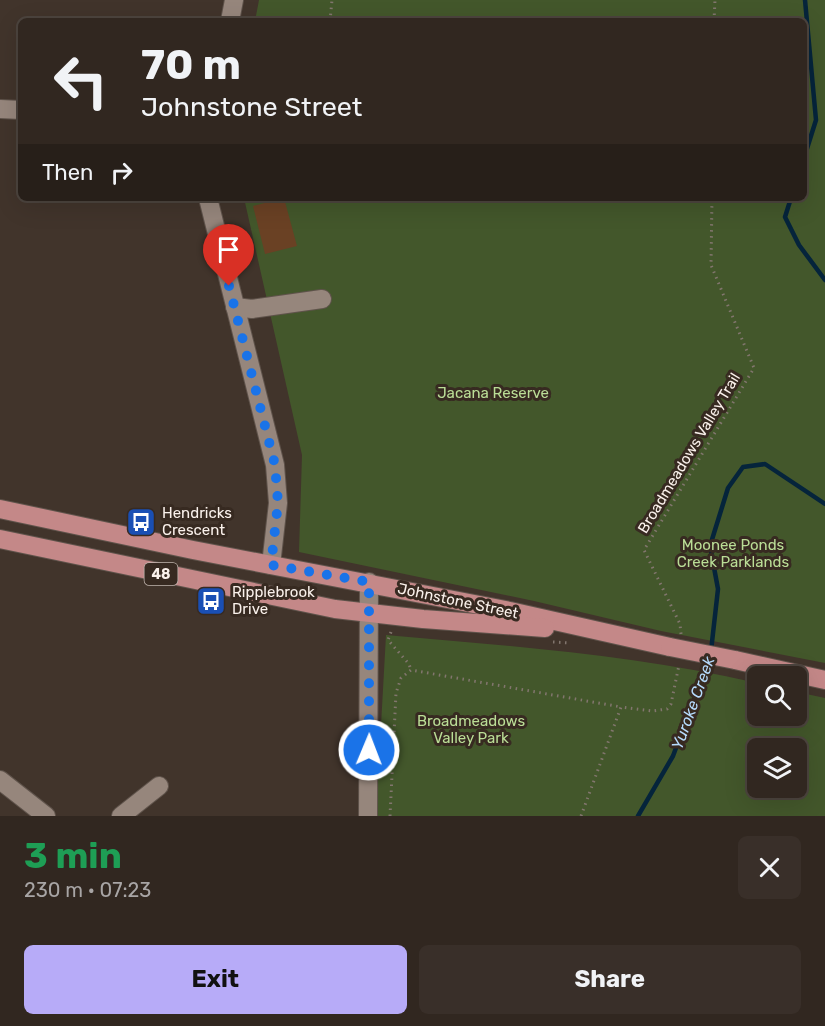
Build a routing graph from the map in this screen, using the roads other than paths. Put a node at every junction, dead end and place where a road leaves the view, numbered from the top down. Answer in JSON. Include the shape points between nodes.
{"nodes":[{"id":1,"x":234,"y":0,"type":"edge"},
{"id":2,"x":231,"y":18,"type":"edge"},
{"id":3,"x":0,"y":109,"type":"edge"},
{"id":4,"x":18,"y":110,"type":"edge"},
{"id":5,"x":209,"y":201,"type":"edge"},
{"id":6,"x":322,"y":299,"type":"dead end"},
{"id":7,"x":235,"y":307,"type":"junction"},
{"id":8,"x":276,"y":307,"type":"junction"},
{"id":9,"x":243,"y":336,"type":"junction"},
{"id":10,"x":0,"y":509,"type":"edge"},
{"id":11,"x":0,"y":539,"type":"edge"},
{"id":12,"x":271,"y":565,"type":"junction"},
{"id":13,"x":369,"y":582,"type":"junction"},
{"id":14,"x":368,"y":613,"type":"junction"},
{"id":15,"x":598,"y":632,"type":"junction"},
{"id":16,"x":825,"y":680,"type":"edge"},
{"id":17,"x":0,"y":780,"type":"edge"},
{"id":18,"x":159,"y":786,"type":"dead end"},
{"id":19,"x":46,"y":816,"type":"edge"},
{"id":20,"x":121,"y":816,"type":"edge"},
{"id":21,"x":368,"y":816,"type":"edge"}],
"edges":[{"from":1,"to":2,"type":"street"},
{"from":3,"to":4,"type":"street"},
{"from":5,"to":7,"type":"street"},
{"from":6,"to":8,"type":"street"},
{"from":7,"to":8,"type":"street"},
{"from":7,"to":9,"type":"street"},
{"from":8,"to":9,"type":"street"},
{"from":9,"to":12,"type":"street","via":[[276,475],[278,503]]},
{"from":10,"to":12,"type":"main road","name":"Johnstone Street","number":"48"},
{"from":11,"to":14,"type":"main road","name":"Johnstone Street","number":"48","via":[[276,598]]},
{"from":12,"to":13,"type":"main road","name":"Johnstone Street","number":"48"},
{"from":13,"to":14,"type":"street"},
{"from":13,"to":15,"type":"main road","name":"Johnstone Street","number":"48"},
{"from":14,"to":15,"type":"main road","name":"Johnstone Street","number":"48"},
{"from":14,"to":21,"type":"street"},
{"from":15,"to":16,"type":"main road","name":"Johnstone Street","number":"48","bridge":true},
{"from":17,"to":19,"type":"street"},
{"from":18,"to":20,"type":"street"}]}
